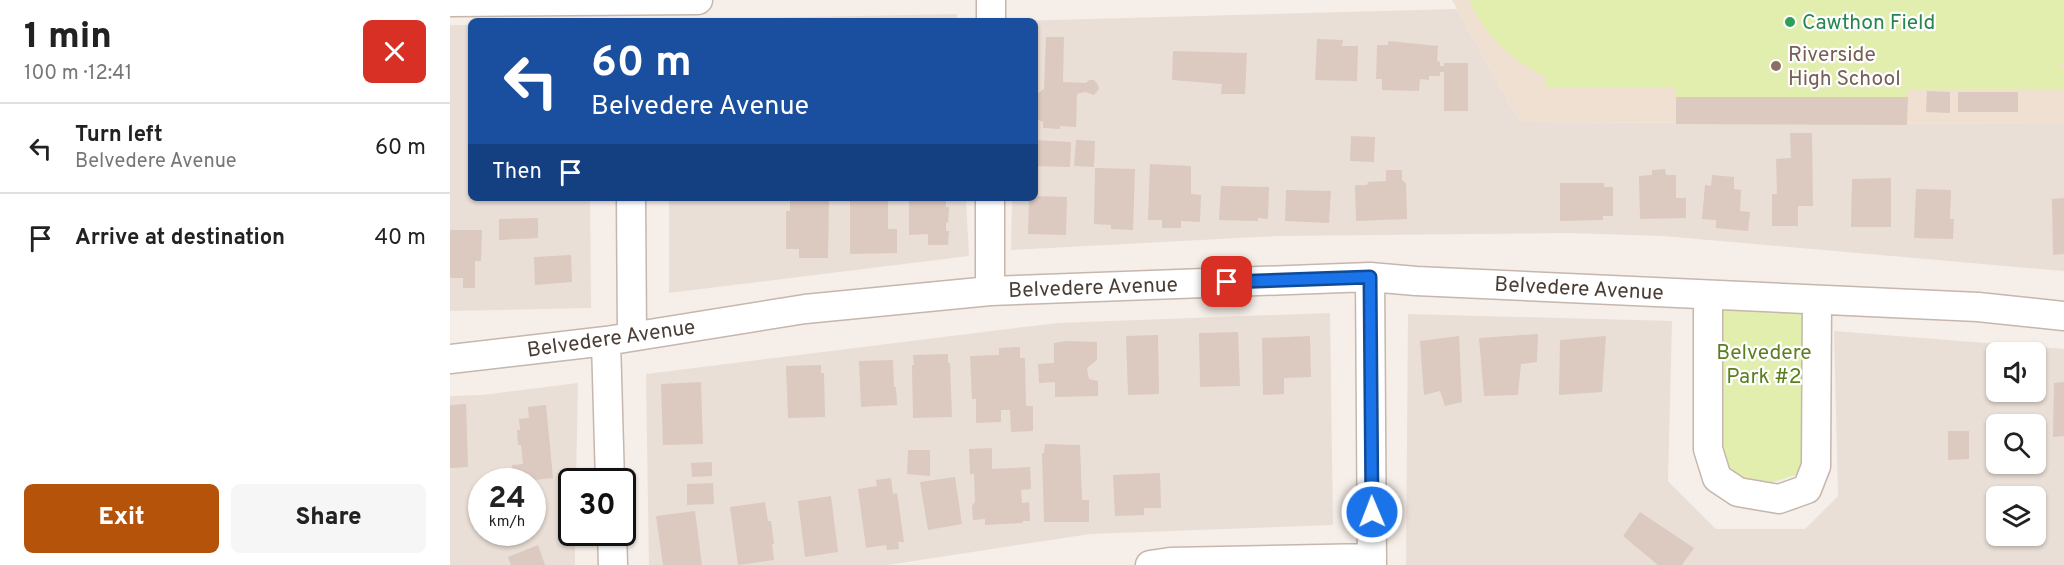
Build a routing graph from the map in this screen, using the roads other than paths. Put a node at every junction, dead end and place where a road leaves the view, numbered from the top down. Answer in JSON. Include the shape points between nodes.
{"nodes":[{"id":1,"x":698,"y":0,"type":"edge"},
{"id":2,"x":991,"y":0,"type":"edge"},
{"id":3,"x":450,"y":3,"type":"edge"},
{"id":4,"x":628,"y":7,"type":"edge"},
{"id":5,"x":992,"y":18,"type":"edge"},
{"id":6,"x":631,"y":201,"type":"edge"},
{"id":7,"x":990,"y":201,"type":"edge"},
{"id":8,"x":1370,"y":277,"type":"junction"},
{"id":9,"x":990,"y":291,"type":"junction"},
{"id":10,"x":1708,"y":295,"type":"junction"},
{"id":11,"x":1817,"y":300,"type":"junction"},
{"id":12,"x":2064,"y":316,"type":"edge"},
{"id":13,"x":619,"y":339,"type":"junction"},
{"id":14,"x":450,"y":359,"type":"edge"},
{"id":15,"x":611,"y":468,"type":"edge"},
{"id":16,"x":612,"y":546,"type":"edge"},
{"id":17,"x":1372,"y":562,"type":"edge"},
{"id":18,"x":612,"y":565,"type":"edge"},
{"id":19,"x":1150,"y":565,"type":"edge"}],
"edges":[{"from":1,"to":4,"type":"street"},
{"from":2,"to":5,"type":"street"},
{"from":3,"to":4,"type":"street"},
{"from":6,"to":13,"type":"street"},
{"from":7,"to":9,"type":"street"},
{"from":8,"to":9,"type":"street","name":"Belvedere Avenue"},
{"from":8,"to":10,"type":"street","name":"Belvedere Avenue"},
{"from":8,"to":17,"type":"street"},
{"from":9,"to":13,"type":"street","name":"Belvedere Avenue","via":[[805,309]]},
{"from":10,"to":11,"type":"street","name":"Belvedere Avenue"},
{"from":10,"to":11,"type":"street","via":[[1708,449],[1717,478],[1738,492],[1779,499],[1806,489],[1816,466]]},
{"from":11,"to":12,"type":"street","name":"Belvedere Avenue","via":[[1978,307]]},
{"from":13,"to":14,"type":"street","name":"Belvedere Avenue"},
{"from":13,"to":15,"type":"street"},
{"from":16,"to":18,"type":"street"},
{"from":17,"to":19,"type":"street"}]}
